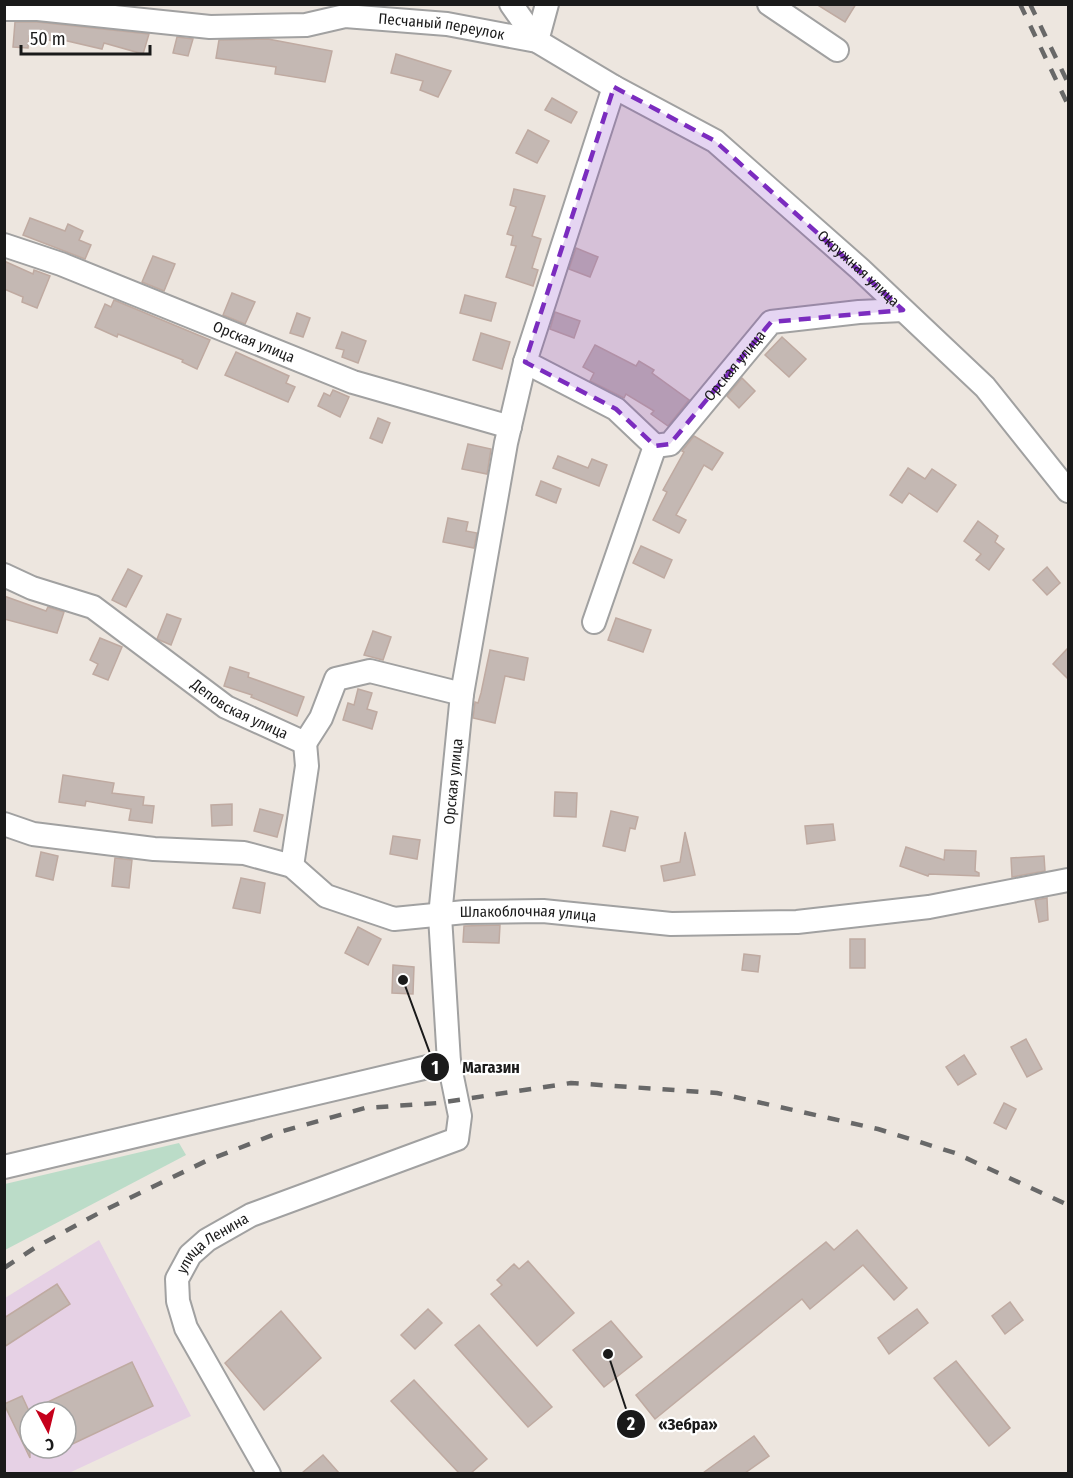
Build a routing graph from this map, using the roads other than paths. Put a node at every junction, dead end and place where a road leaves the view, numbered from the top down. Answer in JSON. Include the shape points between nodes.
{"nodes":[{"id":1,"x":511,"y":4,"type":"edge"},
{"id":2,"x":547,"y":4,"type":"edge"},
{"id":3,"x":769,"y":4,"type":"edge"},
{"id":4,"x":4,"y":9,"type":"edge"},
{"id":5,"x":537,"y":41,"type":"junction"},
{"id":6,"x":837,"y":50,"type":"dead end"},
{"id":7,"x":614,"y":87,"type":"junction"},
{"id":8,"x":4,"y":245,"type":"edge"},
{"id":9,"x":903,"y":310,"type":"junction"},
{"id":10,"x":525,"y":362,"type":"junction"},
{"id":11,"x":510,"y":426,"type":"junction"},
{"id":12,"x":655,"y":446,"type":"junction"},
{"id":13,"x":1068,"y":490,"type":"edge"},
{"id":14,"x":4,"y":575,"type":"edge"},
{"id":15,"x":594,"y":622,"type":"dead end"},
{"id":16,"x":462,"y":694,"type":"junction"},
{"id":17,"x":305,"y":743,"type":"junction"},
{"id":18,"x":4,"y":825,"type":"edge"},
{"id":19,"x":292,"y":866,"type":"junction"},
{"id":20,"x":1068,"y":880,"type":"edge"},
{"id":21,"x":440,"y":916,"type":"junction"},
{"id":22,"x":449,"y":1062,"type":"junction"},
{"id":23,"x":457,"y":1139,"type":"joint"},
{"id":24,"x":4,"y":1167,"type":"edge"},
{"id":25,"x":269,"y":1473,"type":"edge"}],
"edges":[{"from":1,"to":5,"type":"street"},
{"from":2,"to":5,"type":"street"},
{"from":3,"to":6,"type":"street"},
{"from":4,"to":5,"type":"street","name":"Песчаный переулок","via":[[210,27],[306,26],[345,16],[447,24]]},
{"from":5,"to":7,"type":"street","name":"Песчаный переулок"},
{"from":7,"to":9,"type":"street","name":"Окружная улица","via":[[715,141]]},
{"from":7,"to":10,"type":"street","name":"Орская улица"},
{"from":8,"to":11,"type":"street","name":"Орская улица","via":[[61,264],[353,382]]},
{"from":9,"to":12,"type":"street","name":"Орская улица","via":[[771,322],[670,444]]},
{"from":9,"to":13,"type":"street","name":"Окружная улица","via":[[985,387]]},
{"from":10,"to":11,"type":"street","name":"Орская улица"},
{"from":10,"to":12,"type":"street","via":[[616,409]]},
{"from":11,"to":16,"type":"street","name":"Орская улица"},
{"from":12,"to":15,"type":"street"},
{"from":14,"to":17,"type":"street","name":"Деповская улица","via":[[93,608],[226,707]]},
{"from":16,"to":17,"type":"street","name":"Деповская улица","via":[[370,671],[336,680],[321,718]]},
{"from":16,"to":21,"type":"street","name":"Орская улица"},
{"from":17,"to":19,"type":"street","via":[[307,766]]},
{"from":18,"to":19,"type":"street","name":"Шлакоблочная улица","via":[[33,834],[154,849],[244,853]]},
{"from":19,"to":21,"type":"street","name":"Шлакоблочная улица","via":[[326,896],[371,912],[394,919]]},
{"from":20,"to":21,"type":"street","name":"Шлакоблочная улица","via":[[929,906],[797,922],[671,924],[543,910]]},
{"from":21,"to":22,"type":"street","name":"Орская улица"},
{"from":22,"to":23,"type":"street","name":"Орская улица","via":[[460,1116]]},
{"from":22,"to":24,"type":"street"},
{"from":23,"to":25,"type":"street","name":"улица Ленина","via":[[251,1215],[207,1240],[190,1255],[177,1279],[186,1328]]}]}
